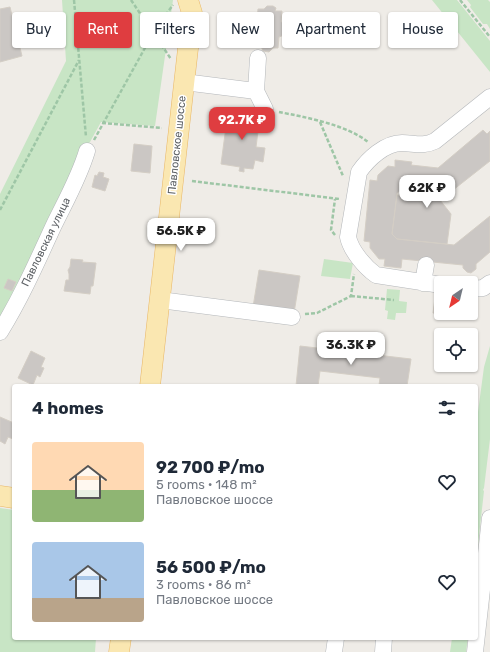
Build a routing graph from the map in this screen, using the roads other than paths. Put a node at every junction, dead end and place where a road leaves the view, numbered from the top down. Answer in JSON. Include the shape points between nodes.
{"nodes":[{"id":1,"x":188,"y":3,"type":"edge"},
{"id":2,"x":258,"y":58,"type":"dead end"},
{"id":3,"x":184,"y":82,"type":"junction"},
{"id":4,"x":256,"y":90,"type":"junction"},
{"id":5,"x":490,"y":97,"type":"edge"},
{"id":6,"x":264,"y":117,"type":"road end"},
{"id":7,"x":87,"y":151,"type":"road end"},
{"id":8,"x":426,"y":265,"type":"dead end"},
{"id":9,"x":423,"y":283,"type":"junction"},
{"id":10,"x":490,"y":283,"type":"edge"},
{"id":11,"x":434,"y":284,"type":"edge"},
{"id":12,"x":478,"y":288,"type":"edge"},
{"id":13,"x":160,"y":300,"type":"junction"},
{"id":14,"x":292,"y":317,"type":"road end"},
{"id":15,"x":0,"y":332,"type":"edge"},
{"id":16,"x":150,"y":384,"type":"edge"},
{"id":17,"x":0,"y":496,"type":"edge"},
{"id":18,"x":12,"y":498,"type":"edge"},
{"id":19,"x":490,"y":518,"type":"edge"},
{"id":20,"x":478,"y":625,"type":"edge"},
{"id":21,"x":121,"y":640,"type":"edge"},
{"id":22,"x":336,"y":640,"type":"edge"},
{"id":23,"x":384,"y":640,"type":"edge"},
{"id":24,"x":476,"y":640,"type":"edge"},
{"id":25,"x":119,"y":652,"type":"edge"},
{"id":26,"x":334,"y":652,"type":"edge"},
{"id":27,"x":383,"y":652,"type":"edge"},
{"id":28,"x":475,"y":652,"type":"edge"}],
"edges":[{"from":1,"to":3,"type":"main road","name":"Павловское шоссе"},
{"from":2,"to":4,"type":"street"},
{"from":3,"to":4,"type":"street"},
{"from":3,"to":13,"type":"main road","name":"Павловское шоссе"},
{"from":4,"to":6,"type":"street"},
{"from":5,"to":9,"type":"street","via":[[435,141],[421,145],[393,144],[385,147],[359,172],[349,243],[376,275]]},
{"from":7,"to":15,"type":"street","name":"Павловская улица","via":[[33,270]]},
{"from":8,"to":9,"type":"street"},
{"from":9,"to":11,"type":"street"},
{"from":10,"to":12,"type":"street"},
{"from":13,"to":14,"type":"street"},
{"from":13,"to":16,"type":"main road","name":"Павловское шоссе"},
{"from":17,"to":18,"type":"main road"},
{"from":19,"to":20,"type":"street"},
{"from":21,"to":25,"type":"main road"},
{"from":22,"to":26,"type":"street"},
{"from":23,"to":27,"type":"street"},
{"from":24,"to":28,"type":"street"}]}
